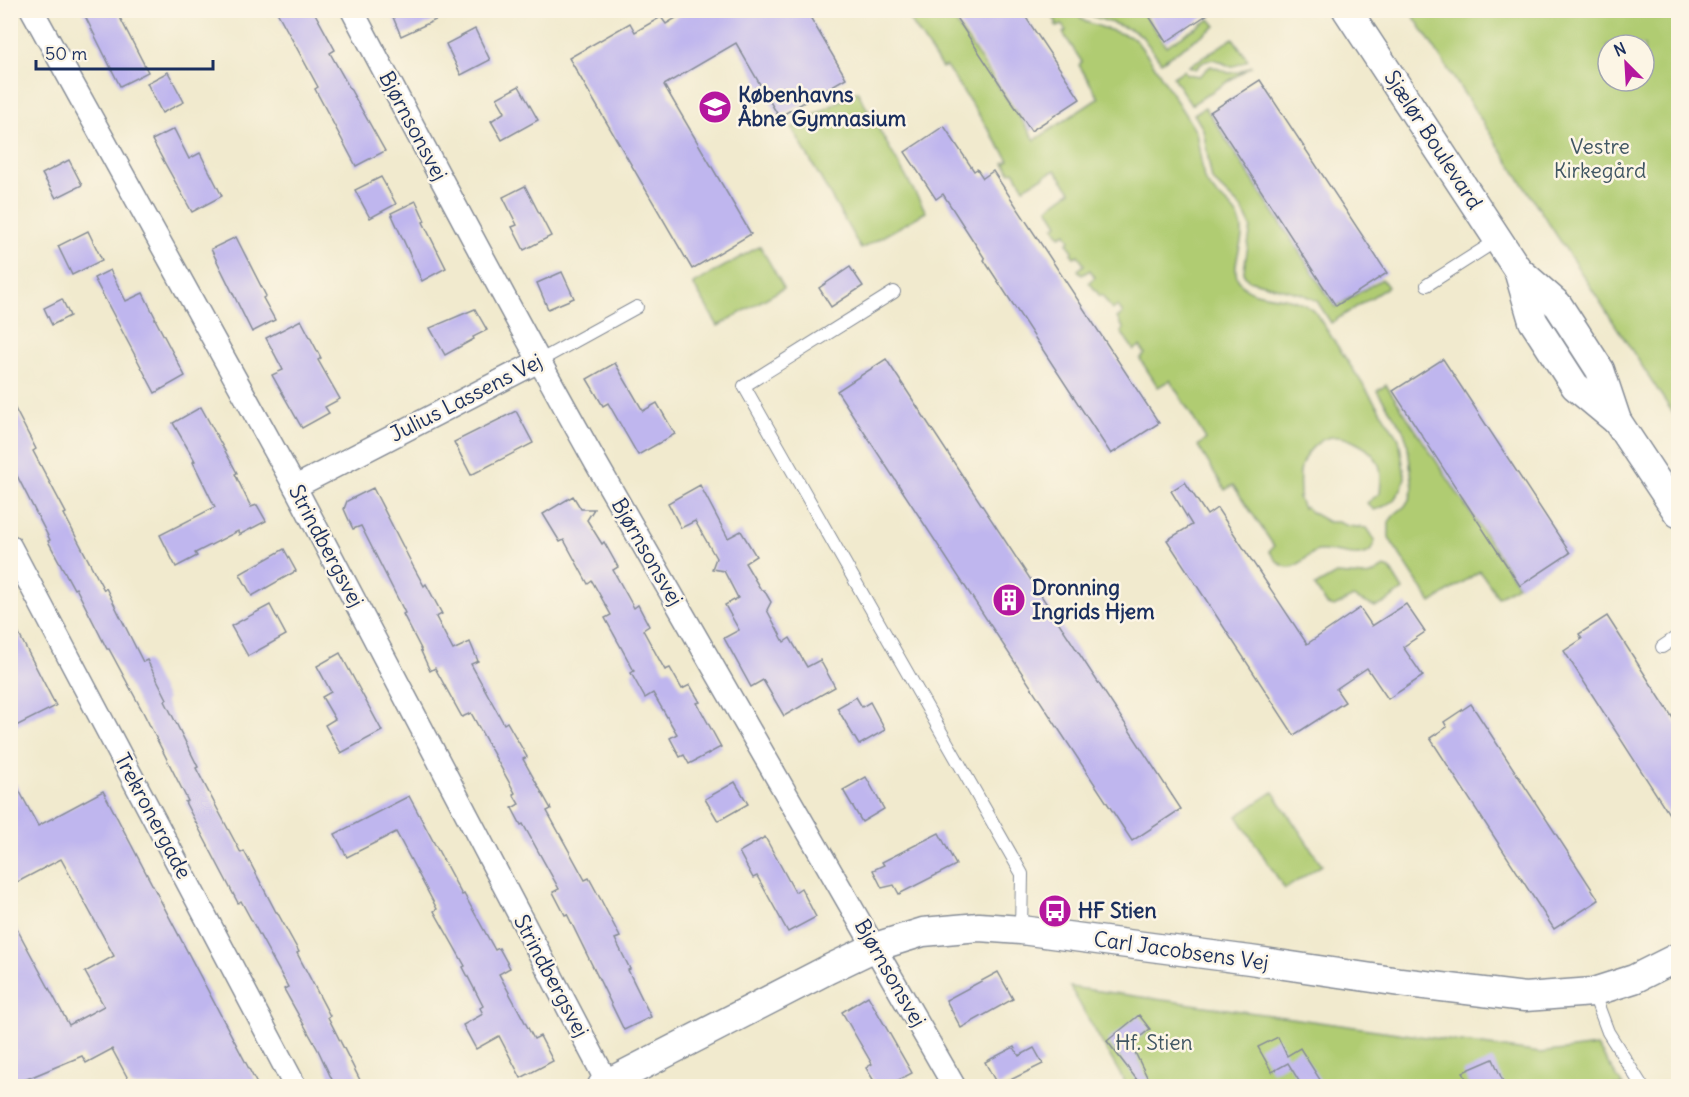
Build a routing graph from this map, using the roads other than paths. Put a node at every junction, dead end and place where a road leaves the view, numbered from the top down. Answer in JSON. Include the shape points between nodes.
{"nodes":[{"id":1,"x":32,"y":10,"type":"edge"},
{"id":2,"x":352,"y":10,"type":"edge"},
{"id":3,"x":1347,"y":10,"type":"edge"},
{"id":4,"x":1499,"y":239,"type":"junction"},
{"id":5,"x":1427,"y":285,"type":"dead end"},
{"id":6,"x":894,"y":292,"type":"dead end"},
{"id":7,"x":637,"y":307,"type":"dead end"},
{"id":8,"x":539,"y":361,"type":"junction"},
{"id":9,"x":295,"y":487,"type":"junction"},
{"id":10,"x":1678,"y":513,"type":"edge"},
{"id":11,"x":10,"y":546,"type":"edge"},
{"id":12,"x":1678,"y":636,"type":"edge"},
{"id":13,"x":1662,"y":647,"type":"dead end"},
{"id":14,"x":1021,"y":930,"type":"junction"},
{"id":15,"x":875,"y":947,"type":"junction"},
{"id":16,"x":1678,"y":957,"type":"edge"},
{"id":17,"x":1593,"y":992,"type":"junction"},
{"id":18,"x":295,"y":1086,"type":"edge"},
{"id":19,"x":606,"y":1086,"type":"edge"},
{"id":20,"x":954,"y":1086,"type":"edge"},
{"id":21,"x":1642,"y":1086,"type":"edge"}],
"edges":[{"from":1,"to":9,"type":"street","name":"Strindbergsvej"},
{"from":2,"to":8,"type":"street","name":"Bjørnsonsvej"},
{"from":3,"to":4,"type":"street","name":"Sjælør Boulevard"},
{"from":4,"to":5,"type":"lane"},
{"from":4,"to":10,"type":"street","name":"Sjælør Boulevard","via":[[1518,270],[1533,321],[1575,386],[1617,422]]},
{"from":6,"to":14,"type":"lane","via":[[744,386],[1022,874]]},
{"from":7,"to":8,"type":"lane","name":"Julius Lassens Vej"},
{"from":8,"to":9,"type":"street","name":"Julius Lassens Vej"},
{"from":8,"to":15,"type":"street","name":"Bjørnsonsvej"},
{"from":9,"to":19,"type":"street","name":"Strindbergsvej"},
{"from":11,"to":18,"type":"street","name":"Trekronergade"},
{"from":12,"to":13,"type":"lane"},
{"from":14,"to":15,"type":"street","name":"Carl Jacobsens Vej","via":[[979,927],[923,932]]},
{"from":14,"to":17,"type":"street","name":"Carl Jacobsens Vej","via":[[1526,997]]},
{"from":15,"to":19,"type":"street","name":"Carl Jacobsens Vej"},
{"from":15,"to":20,"type":"street","name":"Bjørnsonsvej"},
{"from":16,"to":17,"type":"street","name":"Carl Jacobsens Vej","via":[[1634,979]]},
{"from":17,"to":21,"type":"lane","via":[[1608,1032]]}]}
